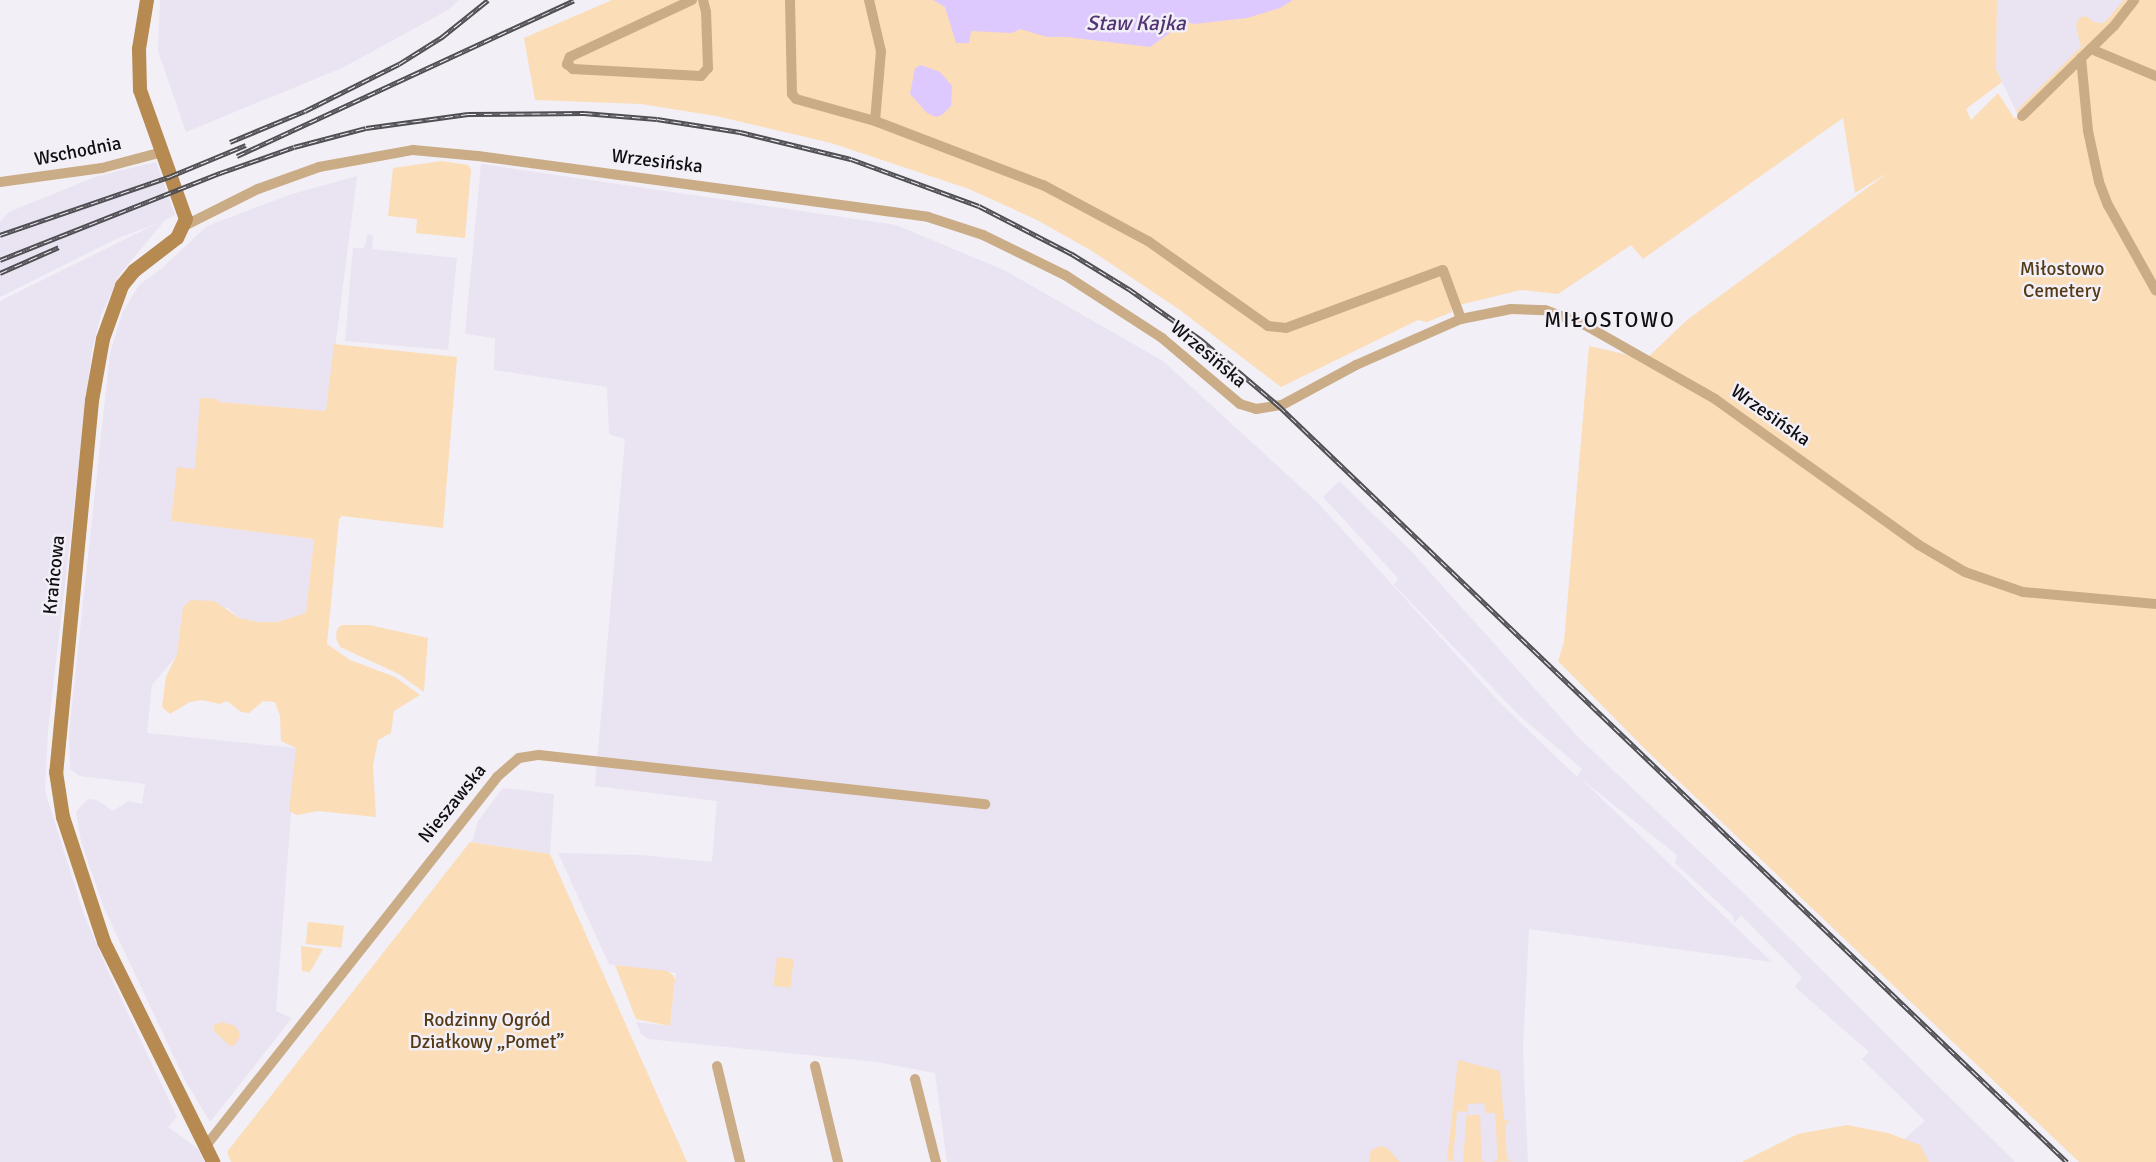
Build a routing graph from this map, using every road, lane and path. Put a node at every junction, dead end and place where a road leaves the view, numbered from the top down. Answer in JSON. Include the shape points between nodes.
{"nodes":[{"id":1,"x":147,"y":0,"type":"edge"},
{"id":2,"x":692,"y":0,"type":"edge"},
{"id":3,"x":703,"y":0,"type":"edge"},
{"id":4,"x":790,"y":0,"type":"edge"},
{"id":5,"x":869,"y":0,"type":"edge"},
{"id":6,"x":2134,"y":0,"type":"edge"},
{"id":7,"x":2091,"y":49,"type":"junction"},
{"id":8,"x":2081,"y":58,"type":"junction"},
{"id":9,"x":2156,"y":76,"type":"edge"},
{"id":10,"x":2022,"y":116,"type":"dead end"},
{"id":11,"x":875,"y":121,"type":"junction"},
{"id":12,"x":162,"y":152,"type":"junction"},
{"id":13,"x":0,"y":182,"type":"edge"},
{"id":14,"x":184,"y":226,"type":"junction"},
{"id":15,"x":2156,"y":291,"type":"edge"},
{"id":16,"x":1461,"y":319,"type":"junction"},
{"id":17,"x":2156,"y":604,"type":"edge"},
{"id":18,"x":985,"y":804,"type":"dead end"},
{"id":19,"x":717,"y":1066,"type":"dead end"},
{"id":20,"x":815,"y":1066,"type":"dead end"},
{"id":21,"x":915,"y":1079,"type":"dead end"},
{"id":22,"x":205,"y":1147,"type":"junction"},
{"id":23,"x":213,"y":1162,"type":"edge"},
{"id":24,"x":740,"y":1162,"type":"edge"},
{"id":25,"x":838,"y":1162,"type":"edge"},
{"id":26,"x":936,"y":1162,"type":"edge"}],
"edges":[{"from":1,"to":12,"type":"street","via":[[139,75],[146,112]]},
{"from":2,"to":3,"type":"street","via":[[570,57],[567,64],[573,69],[701,76],[708,68]]},
{"from":4,"to":11,"type":"street","via":[[793,97]]},
{"from":5,"to":11,"type":"street","via":[[881,51]]},
{"from":6,"to":7,"type":"street"},
{"from":7,"to":8,"type":"street"},
{"from":7,"to":9,"type":"street"},
{"from":8,"to":10,"type":"street"},
{"from":8,"to":15,"type":"street","via":[[2088,131],[2099,181]]},
{"from":11,"to":16,"type":"street","via":[[1043,185],[1121,225],[1273,328],[1286,328],[1443,270]]},
{"from":12,"to":13,"type":"street","name":"Wschodnia","via":[[102,168]]},
{"from":12,"to":14,"type":"street","via":[[185,213]]},
{"from":14,"to":16,"type":"street","name":"Wrzesińska","via":[[258,188],[319,167],[413,150],[928,217],[983,235],[1065,275],[1162,338],[1240,404],[1256,409],[1282,405],[1356,365]]},
{"from":14,"to":22,"type":"street","name":"Krańcowa","via":[[173,242],[134,271],[122,286],[103,339],[92,401],[56,772],[63,817],[101,934]]},
{"from":16,"to":17,"type":"street","name":"Wrzesińska","via":[[1526,308],[1557,313],[1585,325],[1715,399],[1927,550],[1986,582],[2023,592]]},
{"from":18,"to":22,"type":"street","name":"Nieszawska","via":[[539,755],[519,758],[497,777]]},
{"from":19,"to":24,"type":"street"},
{"from":20,"to":25,"type":"street"},
{"from":21,"to":26,"type":"street"},
{"from":22,"to":23,"type":"street","name":"Krańcowa"}]}
